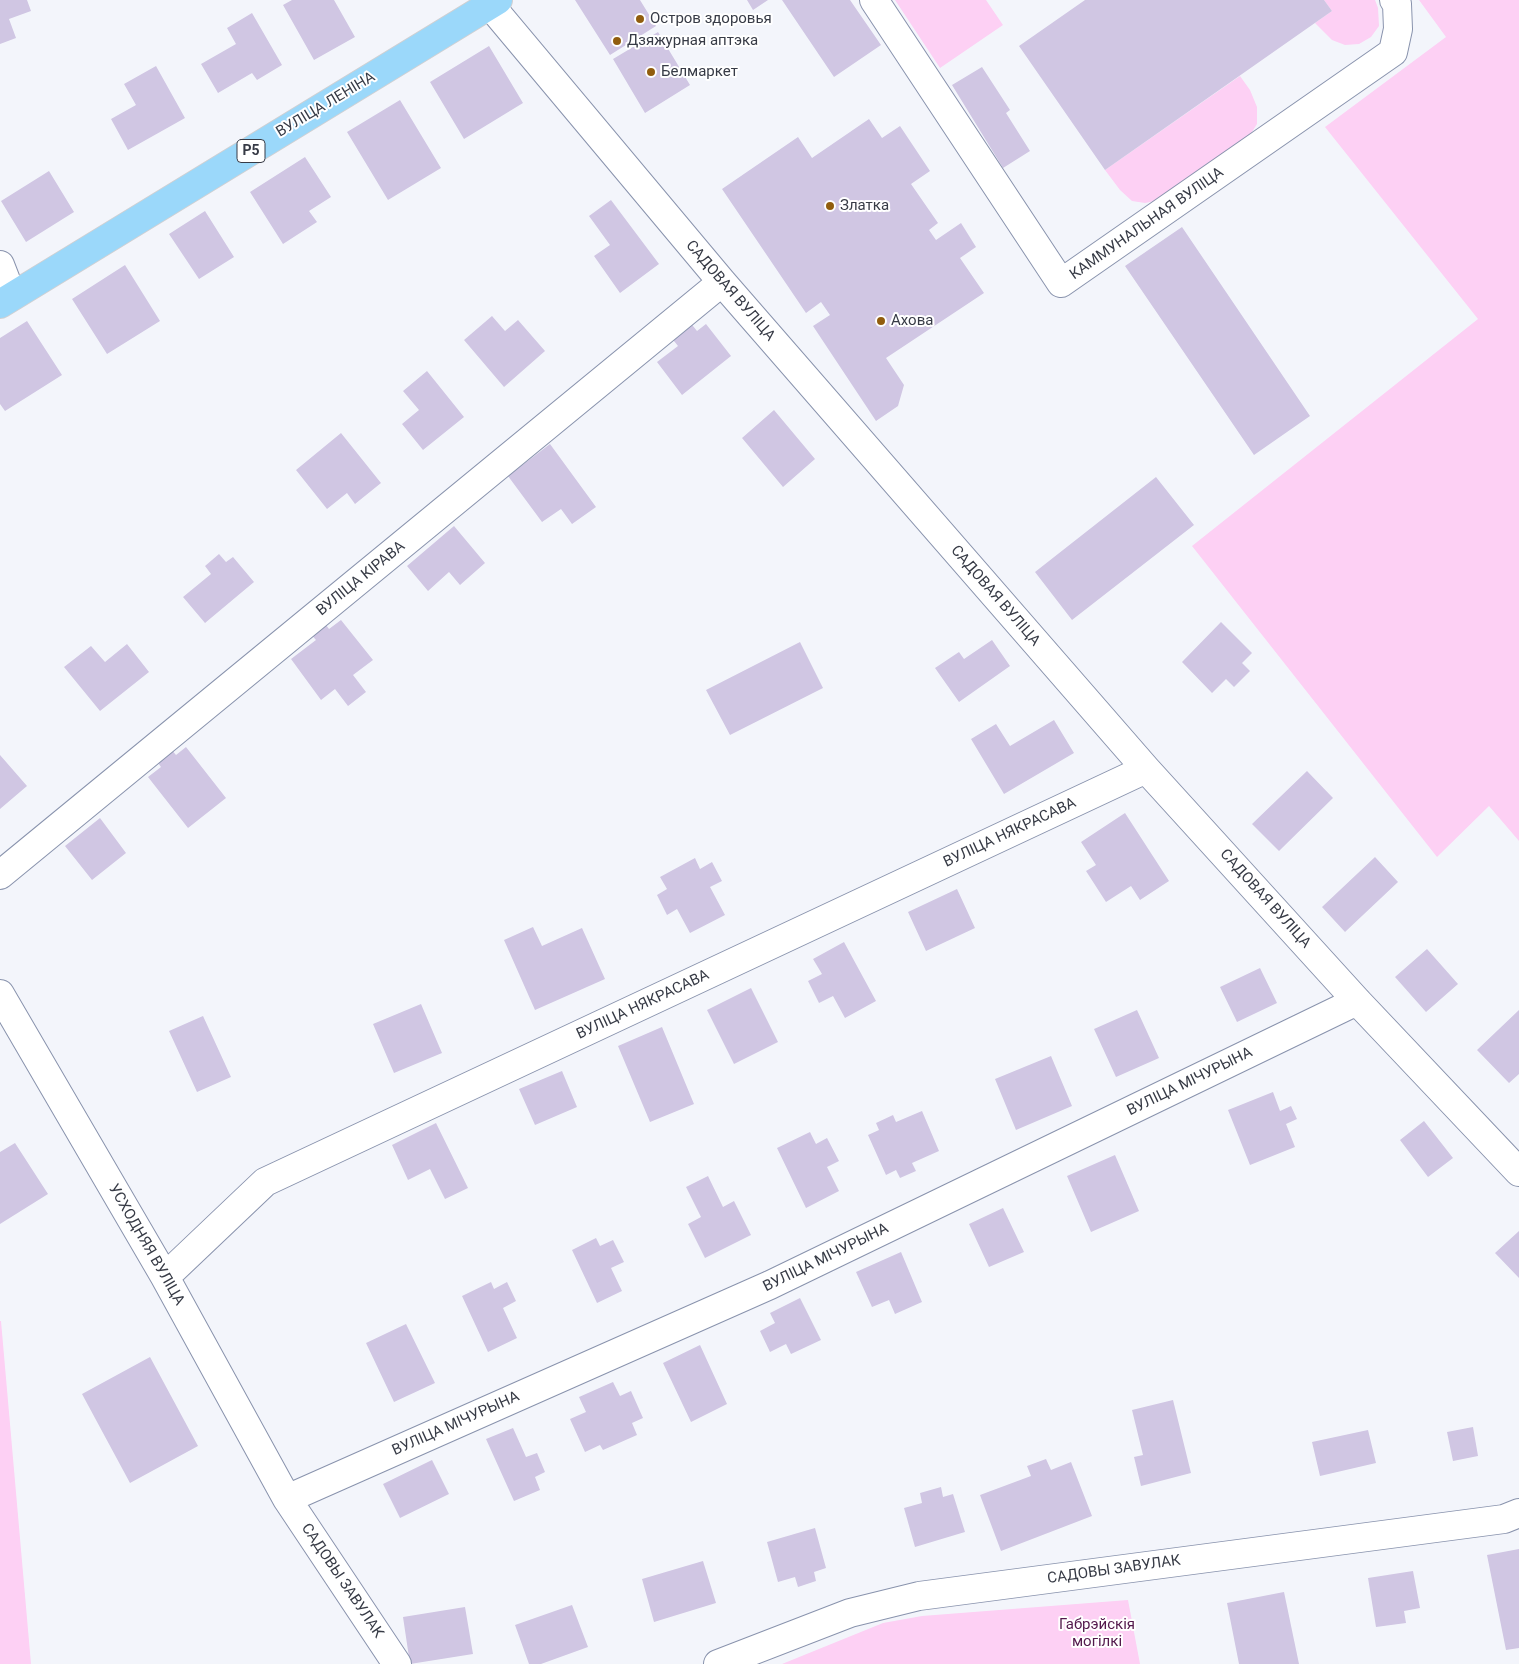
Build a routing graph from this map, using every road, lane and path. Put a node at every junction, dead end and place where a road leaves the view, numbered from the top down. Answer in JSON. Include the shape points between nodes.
{"nodes":[{"id":1,"x":874,"y":0,"type":"edge"},
{"id":2,"x":1394,"y":0,"type":"edge"},
{"id":3,"x":492,"y":2,"type":"edge"},
{"id":4,"x":0,"y":264,"type":"edge"},
{"id":5,"x":722,"y":282,"type":"junction"},
{"id":6,"x":6,"y":300,"type":"edge"},
{"id":7,"x":1146,"y":769,"type":"junction"},
{"id":8,"x":0,"y":875,"type":"edge"},
{"id":9,"x":0,"y":994,"type":"edge"},
{"id":10,"x":1357,"y":1001,"type":"junction"},
{"id":11,"x":1519,"y":1172,"type":"edge"},
{"id":12,"x":165,"y":1277,"type":"junction"},
{"id":13,"x":287,"y":1498,"type":"junction"},
{"id":14,"x":1519,"y":1513,"type":"edge"},
{"id":15,"x":397,"y":1664,"type":"edge"},
{"id":16,"x":718,"y":1664,"type":"edge"}],
"edges":[{"from":1,"to":2,"type":"street","name":"КАММУНАЛЬНАЯ ВУЛІЦА","via":[[1062,283],[1393,52],[1398,29]]},
{"from":3,"to":5,"type":"street","name":"САДОВАЯ ВУЛІЦА"},
{"from":3,"to":6,"type":"main road","name":"ВУЛІЦА ЛЕНІНА","number":"Р5"},
{"from":4,"to":6,"type":"street"},
{"from":5,"to":7,"type":"street","name":"САДОВАЯ ВУЛІЦА"},
{"from":5,"to":8,"type":"street","name":"ВУЛІЦА КІРАВА"},
{"from":7,"to":10,"type":"street","name":"САДОВАЯ ВУЛІЦА"},
{"from":7,"to":12,"type":"street","name":"ВУЛІЦА НЯКРАСАВА","via":[[265,1182]]},
{"from":9,"to":12,"type":"street","name":"УСХОДНЯЯ ВУЛІЦА"},
{"from":10,"to":11,"type":"street","name":"САДОВАЯ ВУЛІЦА"},
{"from":10,"to":13,"type":"street","name":"ВУЛІЦА МІЧУРЫНА","via":[[770,1285]]},
{"from":12,"to":13,"type":"street","name":"УСХОДНЯЯ ВУЛІЦА"},
{"from":13,"to":15,"type":"street","name":"САДОВЫ ЗАВУЛАК"},
{"from":14,"to":16,"type":"street","name":"САДОВЫ ЗАВУЛАК","via":[[1504,1519],[919,1596],[850,1612]]}]}
